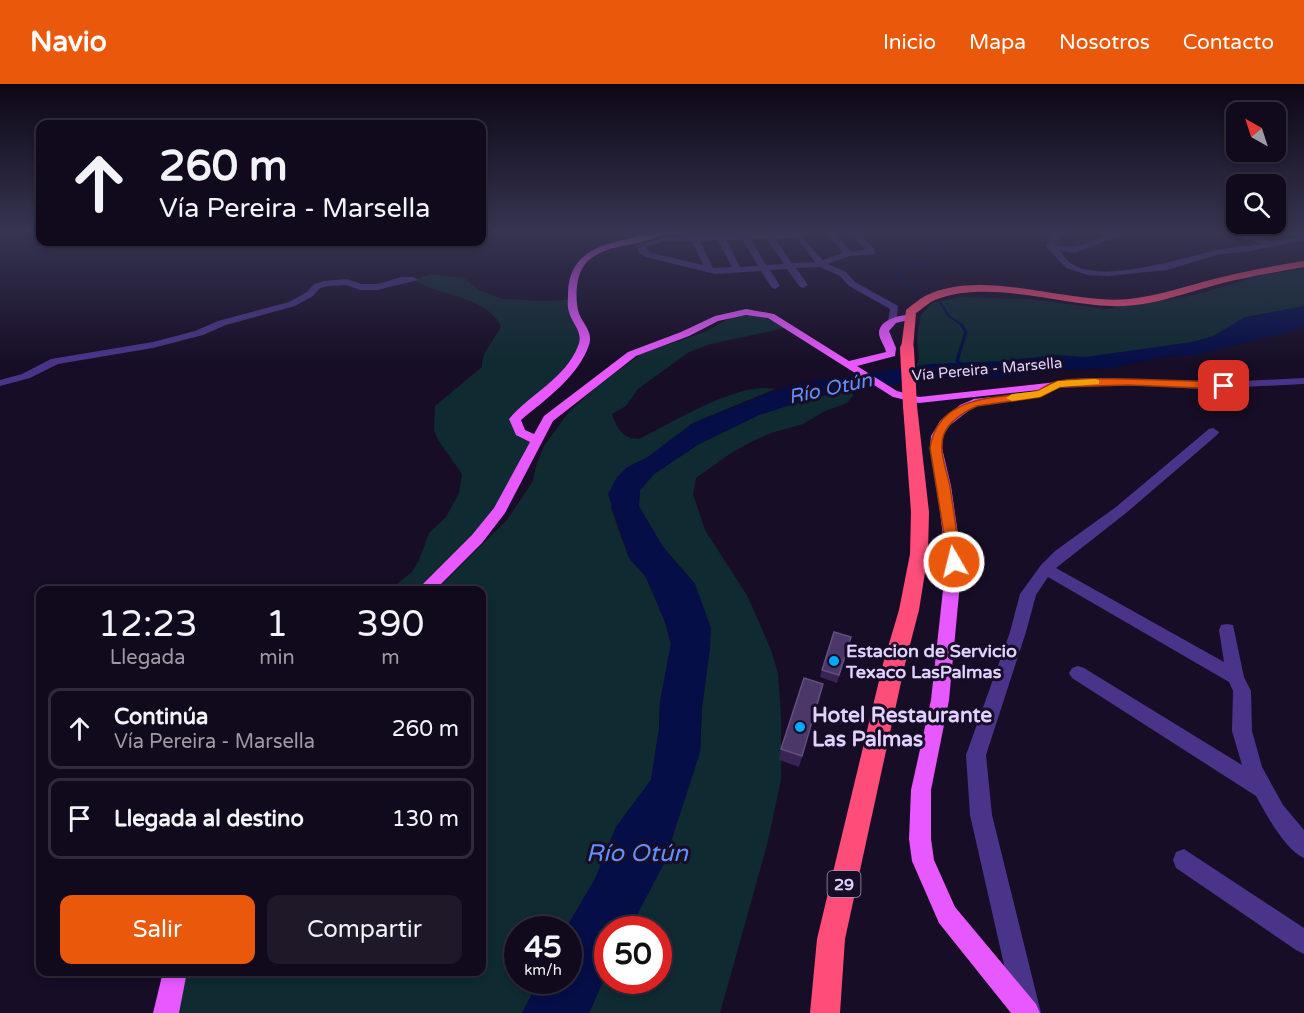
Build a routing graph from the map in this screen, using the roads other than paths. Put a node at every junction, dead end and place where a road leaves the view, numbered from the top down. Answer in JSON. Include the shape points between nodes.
{"nodes":[{"id":1,"x":572,"y":276,"type":"edge"},
{"id":2,"x":769,"y":276,"type":"edge"},
{"id":3,"x":797,"y":276,"type":"edge"},
{"id":4,"x":845,"y":276,"type":"edge"},
{"id":5,"x":1238,"y":276,"type":"edge"},
{"id":6,"x":414,"y":280,"type":"dead end"},
{"id":7,"x":803,"y":285,"type":"dead end"},
{"id":8,"x":775,"y":286,"type":"dead end"},
{"id":9,"x":909,"y":317,"type":"junction"},
{"id":10,"x":893,"y":321,"type":"junction"},
{"id":11,"x":846,"y":365,"type":"junction"},
{"id":12,"x":1304,"y":381,"type":"edge"},
{"id":13,"x":0,"y":383,"type":"edge"},
{"id":14,"x":1058,"y":384,"type":"junction"},
{"id":15,"x":1213,"y":432,"type":"dead end"},
{"id":16,"x":535,"y":440,"type":"junction"},
{"id":17,"x":1046,"y":569,"type":"junction"},
{"id":18,"x":429,"y":586,"type":"edge"},
{"id":19,"x":1227,"y":630,"type":"dead end"},
{"id":20,"x":1078,"y":673,"type":"dead end"},
{"id":21,"x":1235,"y":677,"type":"junction"},
{"id":22,"x":1262,"y":788,"type":"junction"},
{"id":23,"x":1304,"y":847,"type":"edge"},
{"id":24,"x":1184,"y":860,"type":"dead end"},
{"id":25,"x":1304,"y":942,"type":"edge"},
{"id":26,"x":174,"y":976,"type":"edge"},
{"id":27,"x":166,"y":1013,"type":"edge"},
{"id":28,"x":825,"y":1013,"type":"edge"},
{"id":29,"x":1028,"y":1013,"type":"edge"}],
"edges":[{"from":1,"to":16,"type":"main road","via":[[573,311],[583,327],[585,342],[560,381],[515,419],[520,432]]},
{"from":2,"to":8,"type":"street"},
{"from":3,"to":7,"type":"street"},
{"from":4,"to":10,"type":"street","via":[[895,308]]},
{"from":5,"to":9,"type":"highway","via":[[1125,302],[993,290],[960,291],[927,300],[914,308]]},
{"from":6,"to":13,"type":"street","via":[[378,287],[327,283],[292,304],[199,333],[55,361],[26,376]]},
{"from":9,"to":10,"type":"main road"},
{"from":9,"to":28,"type":"highway","number":"29","bridge":true,"via":[[907,349],[920,512],[919,554],[831,939]]},
{"from":10,"to":11,"type":"main road","via":[[884,333],[891,354]]},
{"from":11,"to":14,"type":"main road","name":"Vía Pereira - Marsella","via":[[883,388],[919,400]]},
{"from":11,"to":16,"type":"main road","name":"Vía Pereira - Marsella","via":[[771,316],[735,313],[632,354],[548,419]]},
{"from":12,"to":14,"type":"street","name":"Vía Pereira - Marsella","via":[[1213,386]]},
{"from":14,"to":29,"type":"main road","via":[[1040,394],[974,403],[964,408],[944,424],[936,448],[954,562],[940,700],[921,790],[923,861],[947,915]]},
{"from":15,"to":17,"type":"street"},
{"from":16,"to":18,"type":"main road","name":"Vía Pereira - Marsella","via":[[500,510]]},
{"from":17,"to":21,"type":"street"},
{"from":17,"to":29,"type":"street","via":[[1028,594],[976,755],[981,815]]},
{"from":19,"to":21,"type":"street"},
{"from":20,"to":22,"type":"street"},
{"from":21,"to":22,"type":"street","via":[[1242,692],[1245,745]]},
{"from":22,"to":23,"type":"street"},
{"from":24,"to":25,"type":"street"},
{"from":26,"to":27,"type":"main road"}]}
